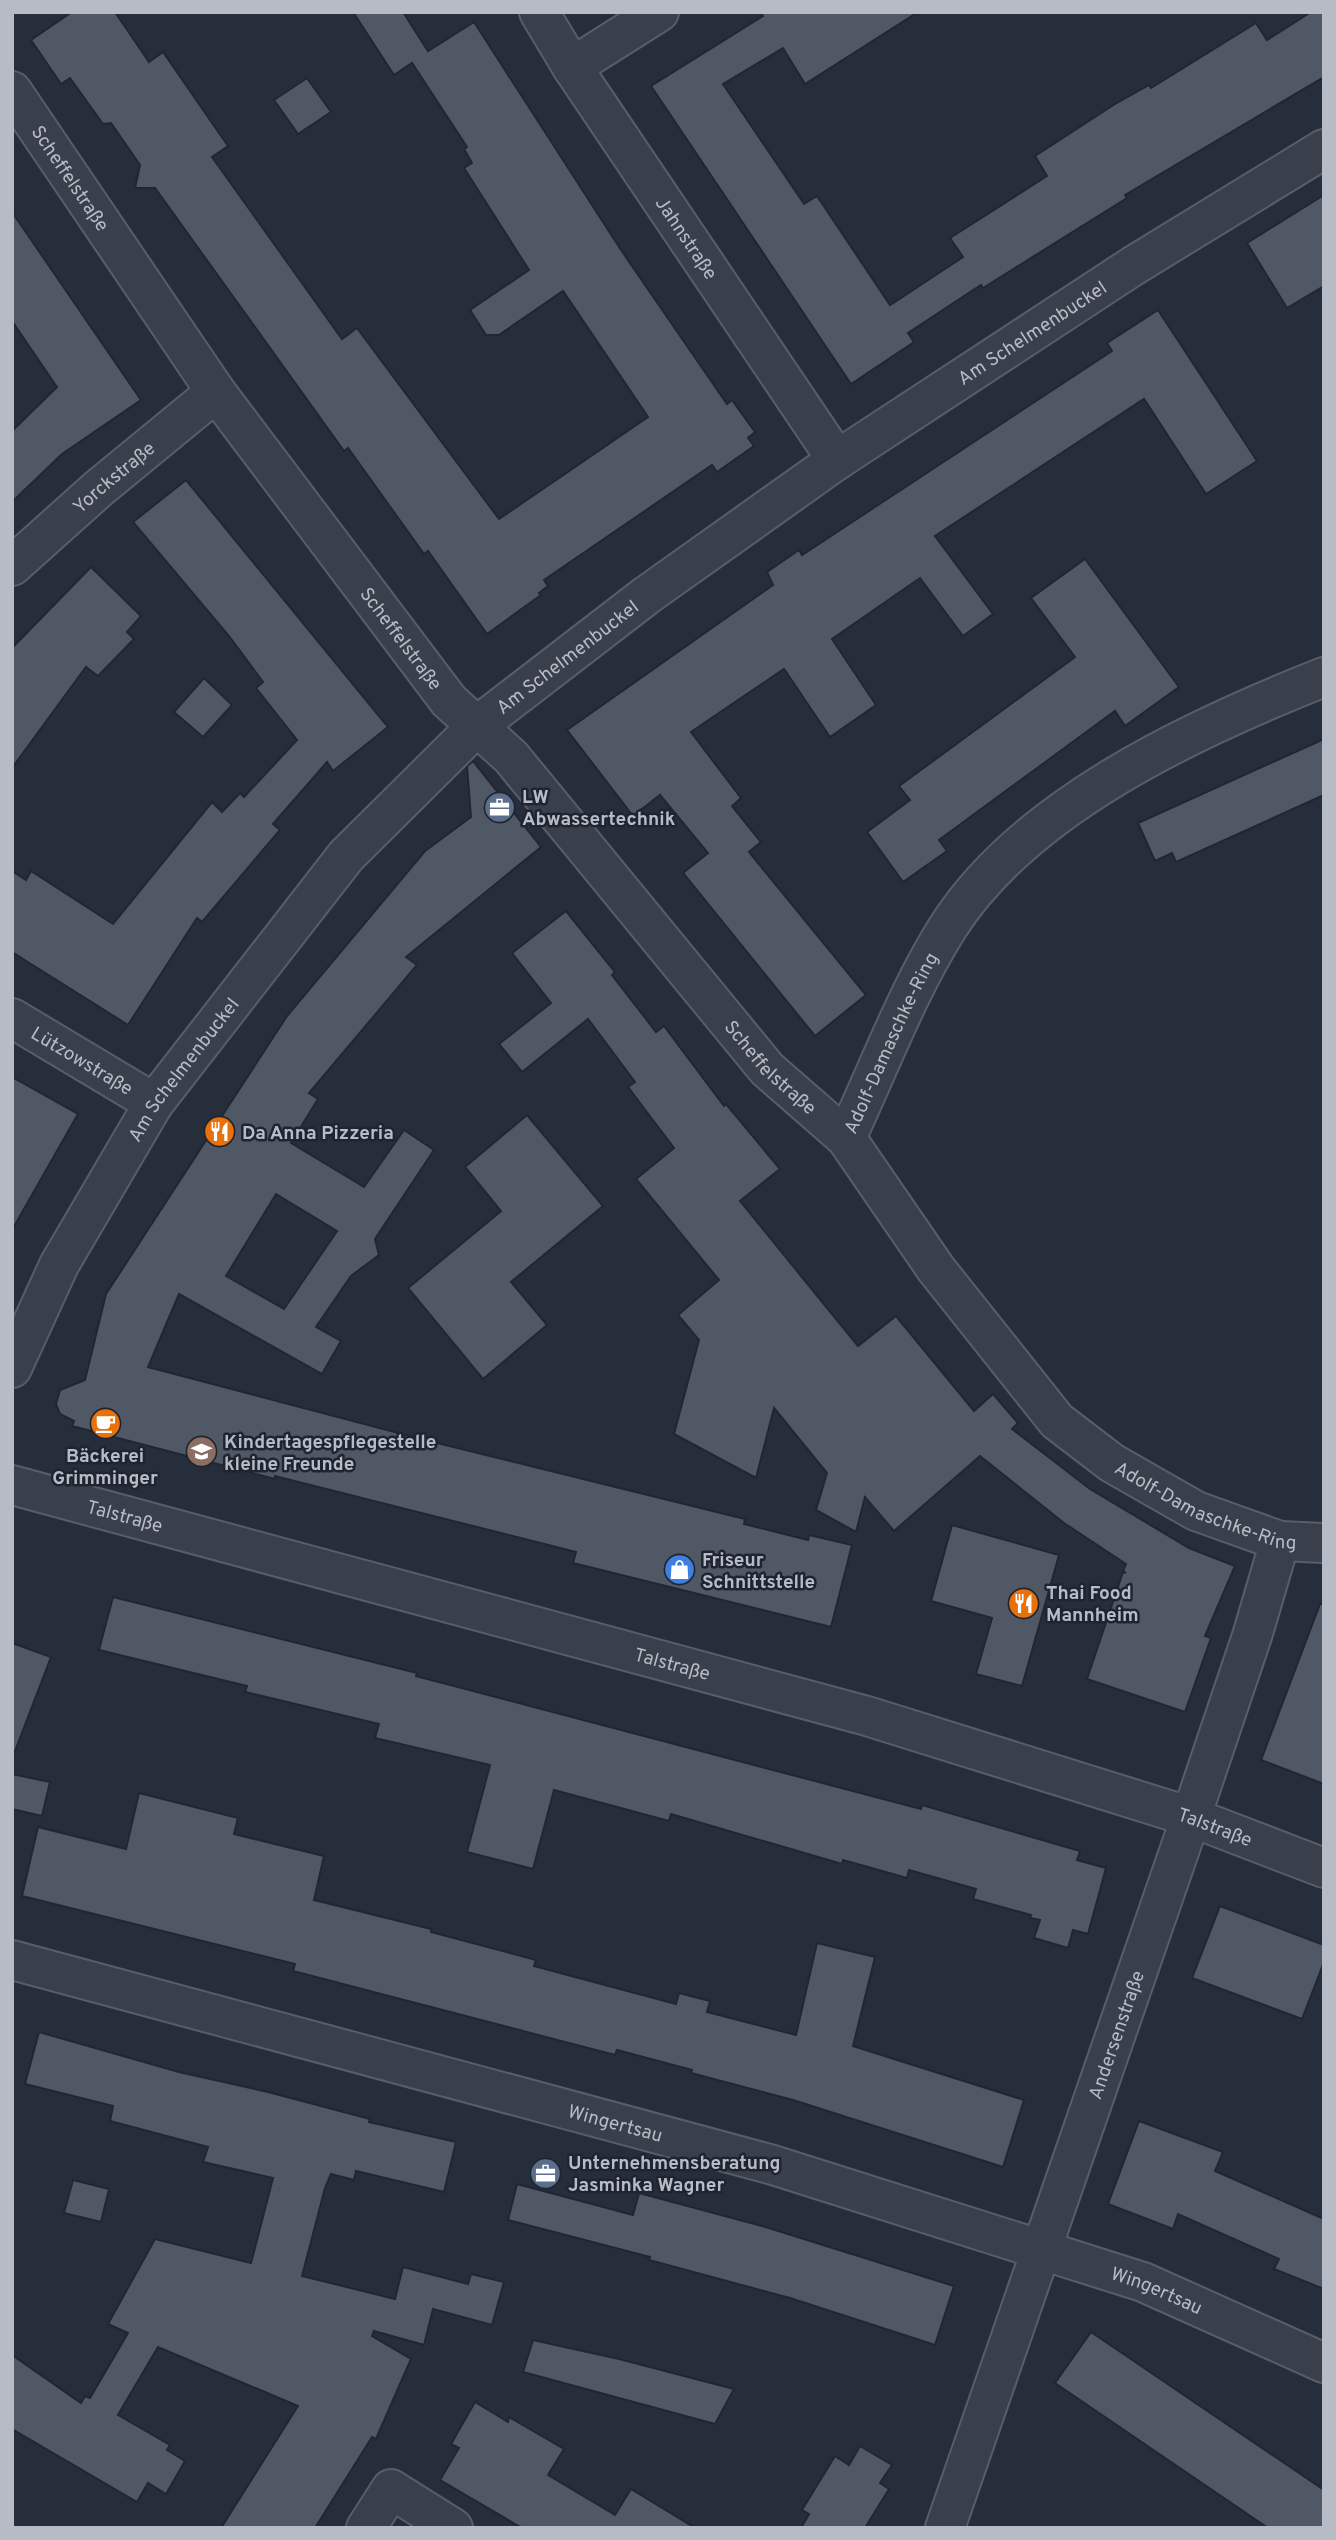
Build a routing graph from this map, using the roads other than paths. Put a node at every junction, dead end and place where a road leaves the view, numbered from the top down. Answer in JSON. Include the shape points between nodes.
{"nodes":[{"id":1,"x":539,"y":12,"type":"edge"},
{"id":2,"x":659,"y":12,"type":"edge"},
{"id":3,"x":572,"y":67,"type":"junction"},
{"id":4,"x":12,"y":91,"type":"edge"},
{"id":5,"x":1324,"y":149,"type":"edge"},
{"id":6,"x":216,"y":392,"type":"junction"},
{"id":7,"x":837,"y":460,"type":"junction"},
{"id":8,"x":12,"y":566,"type":"edge"},
{"id":9,"x":1324,"y":677,"type":"edge"},
{"id":10,"x":477,"y":726,"type":"junction"},
{"id":11,"x":12,"y":1018,"type":"edge"},
{"id":12,"x":154,"y":1103,"type":"junction"},
{"id":13,"x":846,"y":1138,"type":"junction"},
{"id":14,"x":12,"y":1368,"type":"edge"},
{"id":15,"x":12,"y":1485,"type":"edge"},
{"id":16,"x":1280,"y":1541,"type":"junction"},
{"id":17,"x":1324,"y":1543,"type":"edge"},
{"id":18,"x":1191,"y":1816,"type":"junction"},
{"id":19,"x":1324,"y":1868,"type":"edge"},
{"id":20,"x":12,"y":1960,"type":"edge"},
{"id":21,"x":1042,"y":2251,"type":"junction"},
{"id":22,"x":1324,"y":2363,"type":"edge"},
{"id":23,"x":366,"y":2528,"type":"edge"},
{"id":24,"x":453,"y":2528,"type":"edge"},
{"id":25,"x":945,"y":2528,"type":"edge"}],
"edges":[{"from":1,"to":3,"type":"street","name":"Jahnstraße"},
{"from":2,"to":3,"type":"street"},
{"from":3,"to":7,"type":"street","name":"Jahnstraße"},
{"from":4,"to":6,"type":"street","name":"Scheffelstraße"},
{"from":5,"to":7,"type":"street","name":"Am Schelmenbuckel","via":[[1167,244]]},
{"from":6,"to":8,"type":"street","name":"Yorckstraße"},
{"from":6,"to":10,"type":"street","name":"Scheffelstraße","via":[[449,701]]},
{"from":7,"to":10,"type":"street","name":"Am Schelmenbuckel","via":[[647,595]]},
{"from":9,"to":13,"type":"street","name":"Adolf-Damaschke-Ring","via":[[1260,702],[1153,756],[1057,813],[991,872],[949,926],[917,984]]},
{"from":10,"to":12,"type":"street","name":"Am Schelmenbuckel","via":[[346,856]]},
{"from":10,"to":13,"type":"street","name":"Scheffelstraße","via":[[511,757],[767,1069]]},
{"from":11,"to":12,"type":"street","name":"Lützowstraße"},
{"from":12,"to":14,"type":"street","name":"Am Schelmenbuckel","via":[[59,1265]]},
{"from":13,"to":16,"type":"street","name":"Adolf-Damaschke-Ring","via":[[936,1269],[1057,1421],[1112,1462],[1196,1511]]},
{"from":15,"to":18,"type":"street","name":"Talstraße","via":[[867,1716]]},
{"from":16,"to":17,"type":"street","name":"Adolf-Damaschke-Ring"},
{"from":16,"to":18,"type":"street","name":"Andersenstraße"},
{"from":18,"to":19,"type":"street","name":"Talstraße"},
{"from":18,"to":21,"type":"street","name":"Andersenstraße"},
{"from":20,"to":21,"type":"street","name":"Wingertsau","via":[[773,2165]]},
{"from":21,"to":22,"type":"street","name":"Wingertsau","via":[[1143,2282]]},
{"from":21,"to":25,"type":"street","name":"Andersenstraße"},
{"from":23,"to":24,"type":"street","via":[[391,2489]]}]}
